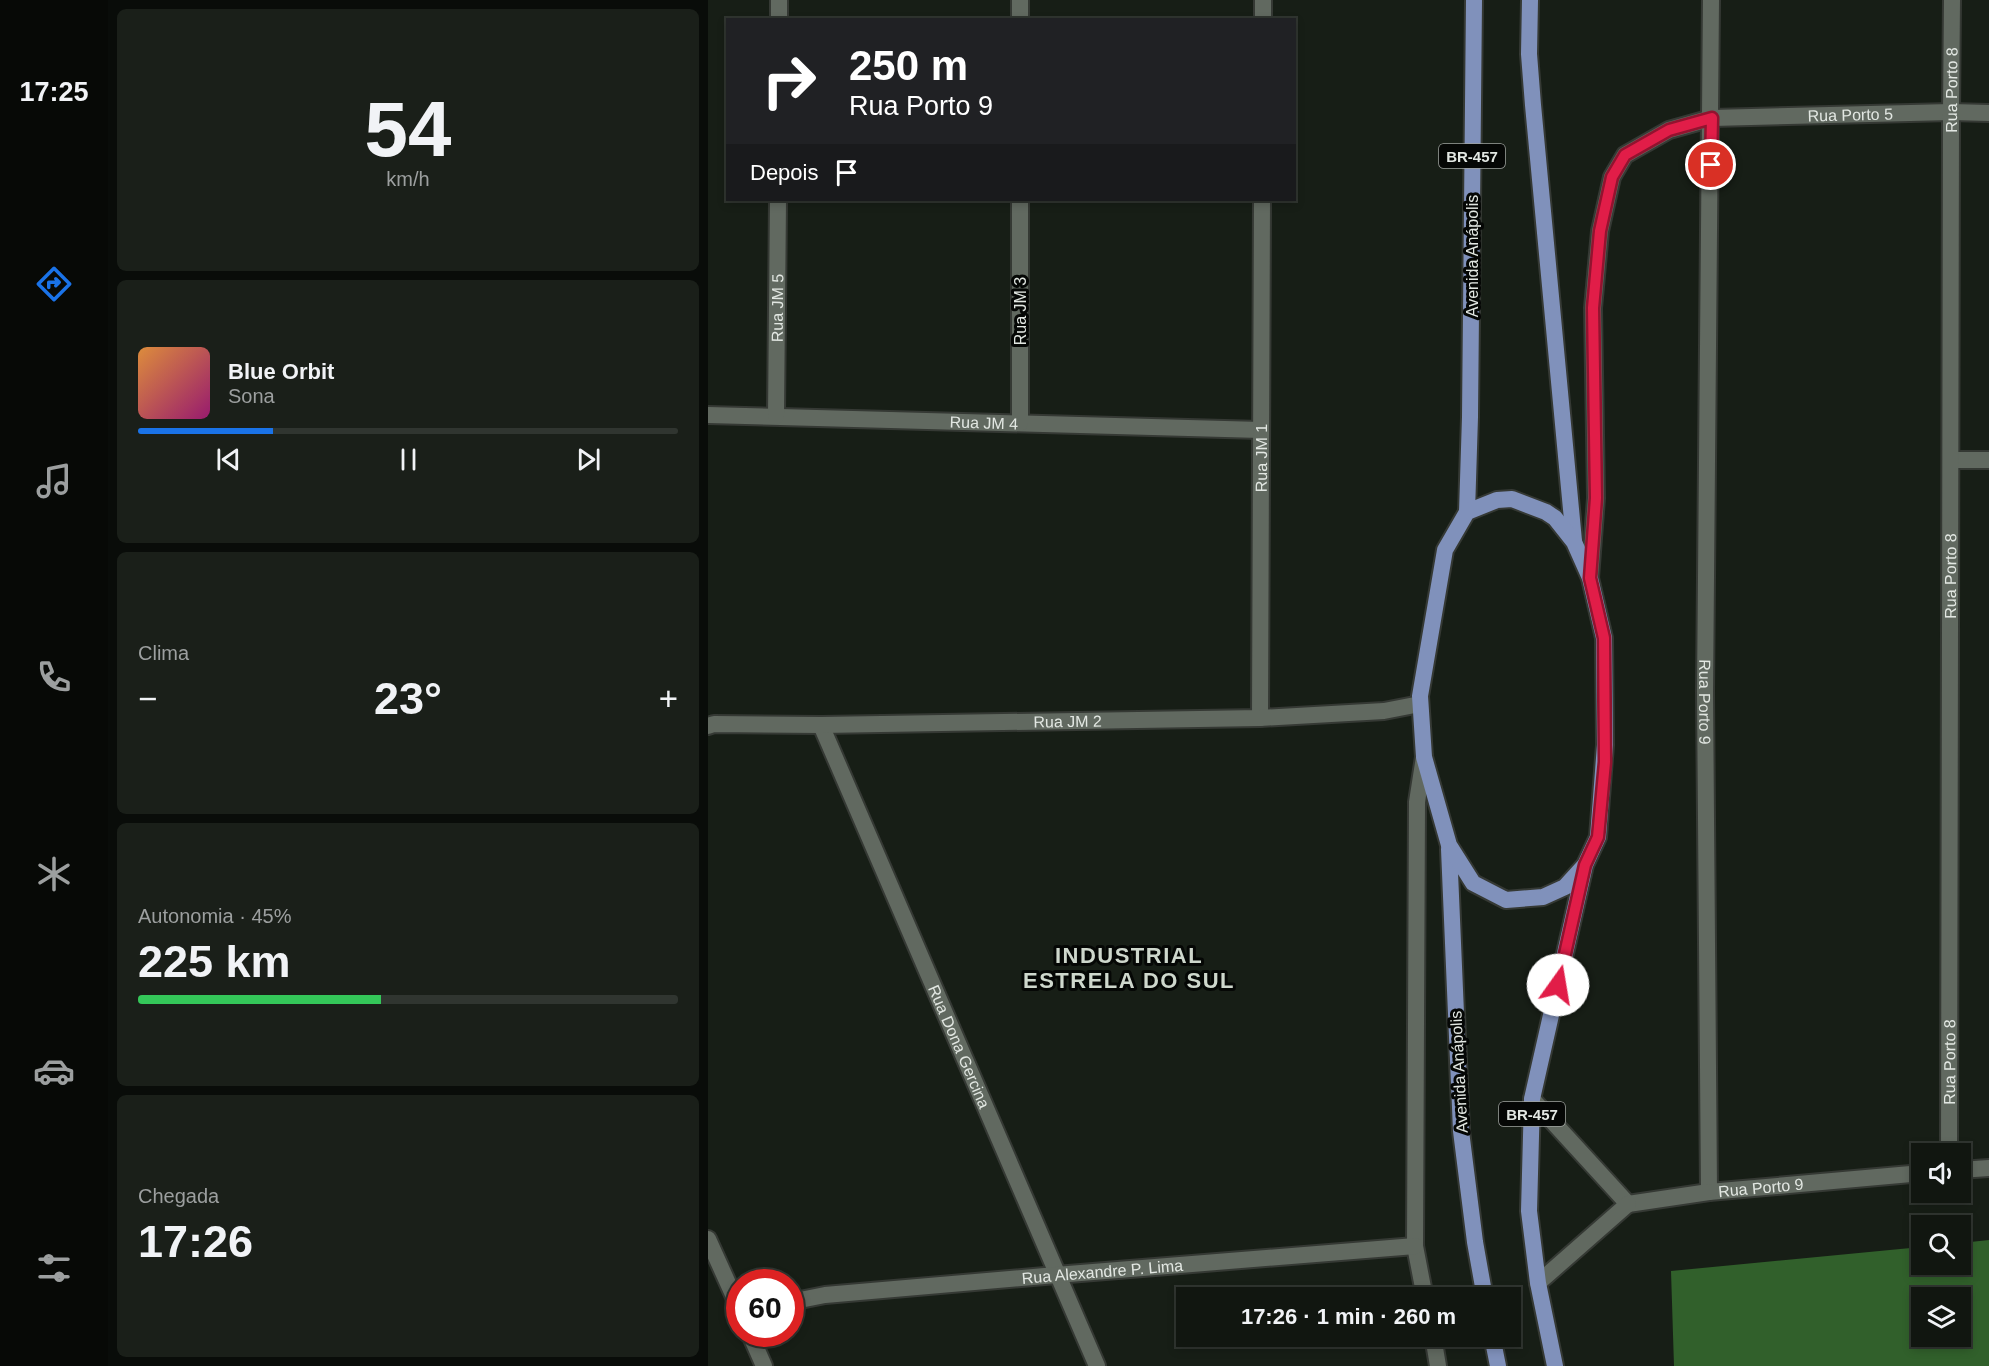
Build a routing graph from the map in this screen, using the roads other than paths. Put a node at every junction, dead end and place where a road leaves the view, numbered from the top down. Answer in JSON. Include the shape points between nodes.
{"nodes":[{"id":1,"x":779,"y":0,"type":"edge"},
{"id":2,"x":1020,"y":0,"type":"edge"},
{"id":3,"x":1263,"y":0,"type":"edge"},
{"id":4,"x":1474,"y":0,"type":"edge"},
{"id":5,"x":1530,"y":0,"type":"edge"},
{"id":6,"x":1711,"y":0,"type":"edge"},
{"id":7,"x":1952,"y":0,"type":"edge"},
{"id":8,"x":779,"y":18,"type":"edge"},
{"id":9,"x":1020,"y":18,"type":"edge"},
{"id":10,"x":1263,"y":18,"type":"edge"},
{"id":11,"x":1951,"y":112,"type":"junction"},
{"id":12,"x":1989,"y":113,"type":"edge"},
{"id":13,"x":1712,"y":118,"type":"junction"},
{"id":14,"x":777,"y":201,"type":"edge"},
{"id":15,"x":1020,"y":201,"type":"edge"},
{"id":16,"x":1262,"y":201,"type":"edge"},
{"id":17,"x":708,"y":415,"type":"edge"},
{"id":18,"x":776,"y":416,"type":"junction"},
{"id":19,"x":1020,"y":423,"type":"junction"},
{"id":20,"x":1261,"y":430,"type":"junction"},
{"id":21,"x":1951,"y":460,"type":"junction"},
{"id":22,"x":1989,"y":460,"type":"edge"},
{"id":23,"x":1467,"y":512,"type":"junction"},
{"id":24,"x":1574,"y":542,"type":"junction"},
{"id":25,"x":1590,"y":578,"type":"junction"},
{"id":26,"x":1420,"y":704,"type":"junction"},
{"id":27,"x":1260,"y":718,"type":"junction"},
{"id":28,"x":821,"y":725,"type":"junction"},
{"id":29,"x":710,"y":726,"type":"edge"},
{"id":30,"x":1424,"y":757,"type":"junction"},
{"id":31,"x":1449,"y":845,"type":"junction"},
{"id":32,"x":1585,"y":865,"type":"junction"},
{"id":33,"x":1532,"y":1099,"type":"junction"},
{"id":34,"x":1949,"y":1143,"type":"edge"},
{"id":35,"x":1989,"y":1168,"type":"edge"},
{"id":36,"x":1971,"y":1169,"type":"edge"},
{"id":37,"x":1911,"y":1174,"type":"edge"},
{"id":38,"x":1709,"y":1192,"type":"junction"},
{"id":39,"x":1628,"y":1204,"type":"junction"},
{"id":40,"x":708,"y":1239,"type":"edge"},
{"id":41,"x":1415,"y":1246,"type":"junction"},
{"id":42,"x":1056,"y":1275,"type":"junction"},
{"id":43,"x":726,"y":1279,"type":"edge"},
{"id":44,"x":1538,"y":1283,"type":"junction"},
{"id":45,"x":1423,"y":1287,"type":"edge"},
{"id":46,"x":1483,"y":1287,"type":"edge"},
{"id":47,"x":804,"y":1299,"type":"edge"},
{"id":48,"x":756,"y":1347,"type":"edge"},
{"id":49,"x":1435,"y":1347,"type":"edge"},
{"id":50,"x":1494,"y":1347,"type":"edge"},
{"id":51,"x":764,"y":1366,"type":"edge"},
{"id":52,"x":1097,"y":1366,"type":"edge"},
{"id":53,"x":1438,"y":1366,"type":"edge"},
{"id":54,"x":1498,"y":1366,"type":"edge"},
{"id":55,"x":1555,"y":1366,"type":"edge"}],
"edges":[{"from":1,"to":8,"type":"street"},
{"from":2,"to":9,"type":"street"},
{"from":3,"to":10,"type":"street"},
{"from":4,"to":23,"type":"main road","name":"Avenida Anápolis","number":"BR-457"},
{"from":5,"to":24,"type":"main road","number":"BR-457","via":[[1533,105]]},
{"from":6,"to":13,"type":"street","name":"Rua Porto 9"},
{"from":7,"to":11,"type":"street","name":"Rua Porto 8"},
{"from":11,"to":12,"type":"street","name":"Rua Porto 5"},
{"from":11,"to":13,"type":"street","name":"Rua Porto 5"},
{"from":11,"to":21,"type":"street","name":"Rua Porto 8"},
{"from":13,"to":25,"type":"street","name":"Rua Porto 5","via":[[1669,130],[1625,155],[1612,177],[1600,231],[1593,308],[1596,498]]},
{"from":13,"to":38,"type":"street","name":"Rua Porto 9","via":[[1705,693]]},
{"from":14,"to":18,"type":"street","name":"Rua JM 5"},
{"from":15,"to":19,"type":"street","name":"Rua JM 3"},
{"from":16,"to":20,"type":"street","name":"Rua JM 1"},
{"from":17,"to":18,"type":"street","name":"Rua JM 4"},
{"from":18,"to":19,"type":"street","name":"Rua JM 4"},
{"from":19,"to":20,"type":"street","name":"Rua JM 4"},
{"from":20,"to":27,"type":"street","name":"Rua JM 1"},
{"from":21,"to":22,"type":"street"},
{"from":21,"to":34,"type":"street","name":"Rua Porto 8"},
{"from":23,"to":24,"type":"main road","via":[[1497,500],[1512,499],[1555,518]]},
{"from":23,"to":26,"type":"main road","number":"BR-457","via":[[1445,550]]},
{"from":24,"to":25,"type":"main road","number":"BR-457"},
{"from":25,"to":32,"type":"main road","number":"BR-457","via":[[1604,638],[1605,745],[1598,837]]},
{"from":26,"to":27,"type":"street","name":"Rua JM 2","via":[[1384,711]]},
{"from":26,"to":30,"type":"main road","number":"BR-457"},
{"from":27,"to":28,"type":"street","name":"Rua JM 2"},
{"from":28,"to":29,"type":"street","name":"Rua JM 2"},
{"from":28,"to":42,"type":"street","name":"Rua Dona Gercina"},
{"from":30,"to":31,"type":"main road","number":"BR-457"},
{"from":30,"to":41,"type":"street","via":[[1417,802]]},
{"from":31,"to":32,"type":"main road","via":[[1473,883],[1506,900],[1553,894]]},
{"from":31,"to":46,"type":"main road","name":"Avenida Anápolis","number":"BR-457","via":[[1461,1131]]},
{"from":32,"to":33,"type":"main road","number":"BR-457"},
{"from":33,"to":39,"type":"street"},
{"from":33,"to":44,"type":"main road","number":"BR-457","via":[[1529,1210]]},
{"from":35,"to":36,"type":"street"},
{"from":37,"to":38,"type":"street","name":"Rua Porto 9"},
{"from":38,"to":39,"type":"street"},
{"from":39,"to":44,"type":"street"},
{"from":40,"to":43,"type":"street"},
{"from":41,"to":42,"type":"street","name":"Rua Alexandre P. Lima"},
{"from":41,"to":45,"type":"street"},
{"from":42,"to":47,"type":"street","name":"Rua Alexandre P. Lima"},
{"from":42,"to":52,"type":"street","name":"Rua Dona Gercina"},
{"from":44,"to":55,"type":"main road","number":"BR-457"},
{"from":48,"to":51,"type":"street"},
{"from":49,"to":53,"type":"street"},
{"from":50,"to":54,"type":"main road"}]}
